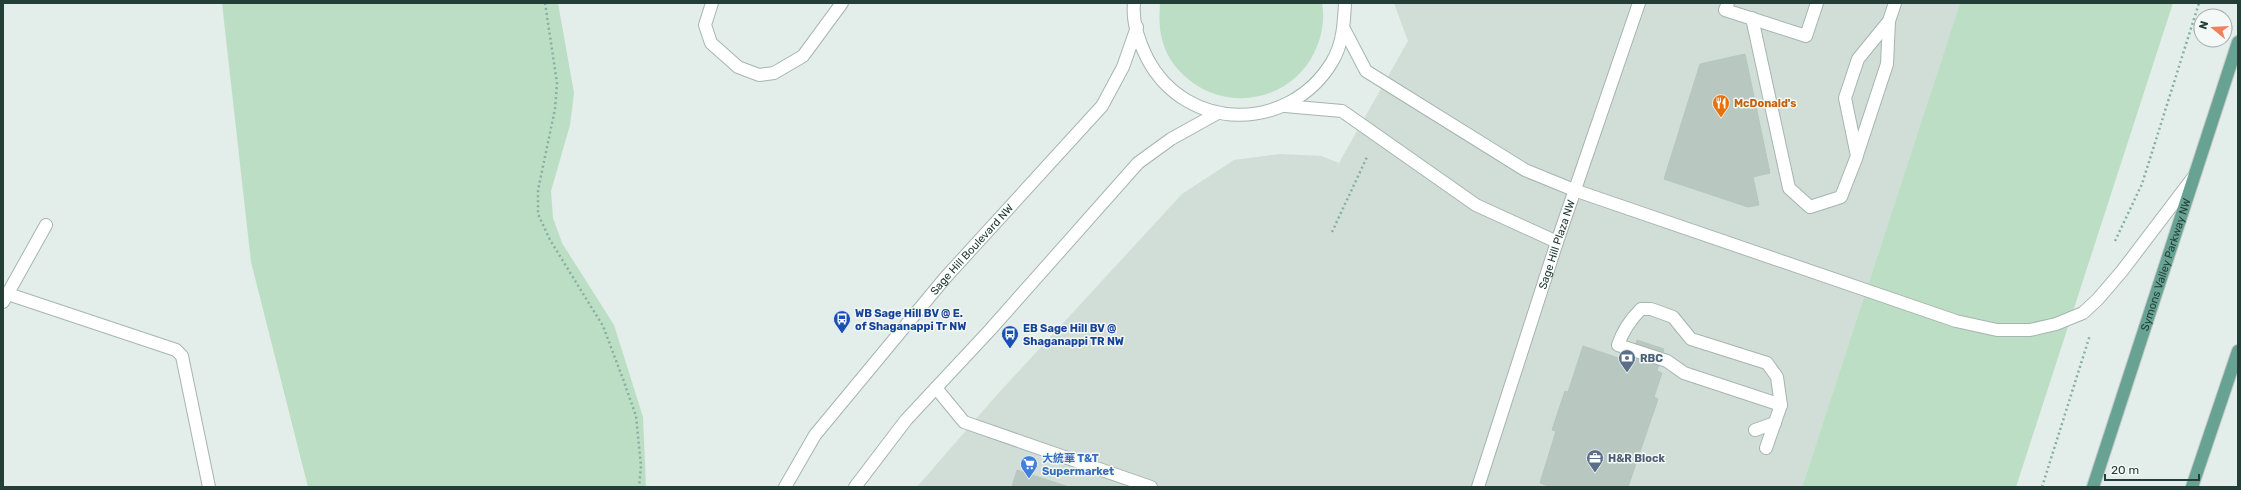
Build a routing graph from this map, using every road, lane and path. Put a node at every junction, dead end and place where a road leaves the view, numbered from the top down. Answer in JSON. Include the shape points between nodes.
{"nodes":[{"id":1,"x":545,"y":3,"type":"edge"},
{"id":2,"x":712,"y":3,"type":"edge"},
{"id":3,"x":842,"y":3,"type":"edge"},
{"id":4,"x":1345,"y":3,"type":"edge"},
{"id":5,"x":1639,"y":3,"type":"edge"},
{"id":6,"x":1728,"y":3,"type":"edge"},
{"id":7,"x":1817,"y":3,"type":"edge"},
{"id":8,"x":1895,"y":3,"type":"edge"},
{"id":9,"x":1134,"y":4,"type":"edge"},
{"id":10,"x":1752,"y":18,"type":"junction"},
{"id":11,"x":1889,"y":21,"type":"junction"},
{"id":12,"x":1137,"y":27,"type":"junction"},
{"id":13,"x":1344,"y":29,"type":"junction"},
{"id":14,"x":2238,"y":42,"type":"edge"},
{"id":15,"x":1285,"y":106,"type":"junction"},
{"id":16,"x":1216,"y":114,"type":"junction"},
{"id":17,"x":1376,"y":136,"type":"junction"},
{"id":18,"x":1857,"y":156,"type":"junction"},
{"id":19,"x":2195,"y":175,"type":"junction"},
{"id":20,"x":1574,"y":190,"type":"junction"},
{"id":21,"x":46,"y":225,"type":"dead end"},
{"id":22,"x":1332,"y":232,"type":"dead end"},
{"id":23,"x":1557,"y":242,"type":"junction"},
{"id":24,"x":6,"y":298,"type":"edge"},
{"id":25,"x":2238,"y":351,"type":"edge"},
{"id":26,"x":936,"y":388,"type":"junction"},
{"id":27,"x":1780,"y":405,"type":"junction"},
{"id":28,"x":1775,"y":423,"type":"junction"},
{"id":29,"x":1755,"y":430,"type":"dead end"},
{"id":30,"x":1766,"y":448,"type":"dead end"},
{"id":31,"x":208,"y":487,"type":"edge"},
{"id":32,"x":639,"y":487,"type":"edge"},
{"id":33,"x":785,"y":487,"type":"edge"},
{"id":34,"x":856,"y":487,"type":"edge"},
{"id":35,"x":1151,"y":487,"type":"edge"},
{"id":36,"x":1478,"y":487,"type":"edge"},
{"id":37,"x":2092,"y":487,"type":"edge"},
{"id":38,"x":2192,"y":487,"type":"edge"}],
"edges":[{"from":1,"to":32,"type":"path","via":[[557,83],[555,109],[538,190],[538,214],[550,240],[603,326],[623,379],[636,416],[641,466]]},
{"from":2,"to":3,"type":"street","via":[[705,25],[711,43],[738,68],[759,75],[774,73],[803,56]]},
{"from":4,"to":13,"type":"street"},
{"from":5,"to":20,"type":"street","name":"Sage Hill Plaza NW"},
{"from":6,"to":10,"type":"street","via":[[1725,10]]},
{"from":7,"to":10,"type":"street","via":[[1806,36]]},
{"from":8,"to":11,"type":"street"},
{"from":9,"to":12,"type":"street"},
{"from":10,"to":18,"type":"street","via":[[1789,188],[1810,207],[1842,197]]},
{"from":11,"to":18,"type":"street","via":[[1887,64]]},
{"from":11,"to":18,"type":"street","via":[[1858,59],[1845,98]]},
{"from":12,"to":16,"type":"street","via":[[1138,42],[1155,74],[1182,99]]},
{"from":12,"to":33,"type":"street","name":"Sage Hill Boulevard NW","via":[[1123,67],[1102,106],[945,278],[815,435]]},
{"from":13,"to":15,"type":"street","via":[[1333,61],[1312,87]]},
{"from":13,"to":20,"type":"street","via":[[1366,72],[1525,170]]},
{"from":14,"to":19,"type":"main road","name":"Symons Valley Parkway NW"},
{"from":15,"to":16,"type":"street","via":[[1253,115]]},
{"from":15,"to":17,"type":"street","via":[[1342,111]]},
{"from":16,"to":26,"type":"street","via":[[1171,139],[1138,163]]},
{"from":17,"to":22,"type":"path"},
{"from":17,"to":23,"type":"street","via":[[1476,205]]},
{"from":19,"to":20,"type":"street","via":[[2098,299],[2083,313],[2056,324],[2030,330],[1997,330],[1956,321]]},
{"from":19,"to":37,"type":"main road","name":"Symons Valley Parkway NW"},
{"from":20,"to":23,"type":"street","name":"Sage Hill Plaza NW"},
{"from":21,"to":24,"type":"street"},
{"from":23,"to":36,"type":"street","name":"Sage Hill Plaza NW"},
{"from":24,"to":31,"type":"street","via":[[176,350],[182,356]]},
{"from":25,"to":38,"type":"main road"},
{"from":26,"to":34,"type":"street","via":[[906,420]]},
{"from":26,"to":35,"type":"street","via":[[964,422]]},
{"from":27,"to":27,"type":"street","via":[[1777,377],[1767,363],[1691,339],[1673,317],[1651,309],[1641,310],[1622,332],[1618,345],[1667,361],[1684,372]]},
{"from":27,"to":28,"type":"street"},
{"from":28,"to":29,"type":"street"},
{"from":28,"to":30,"type":"street"}]}
